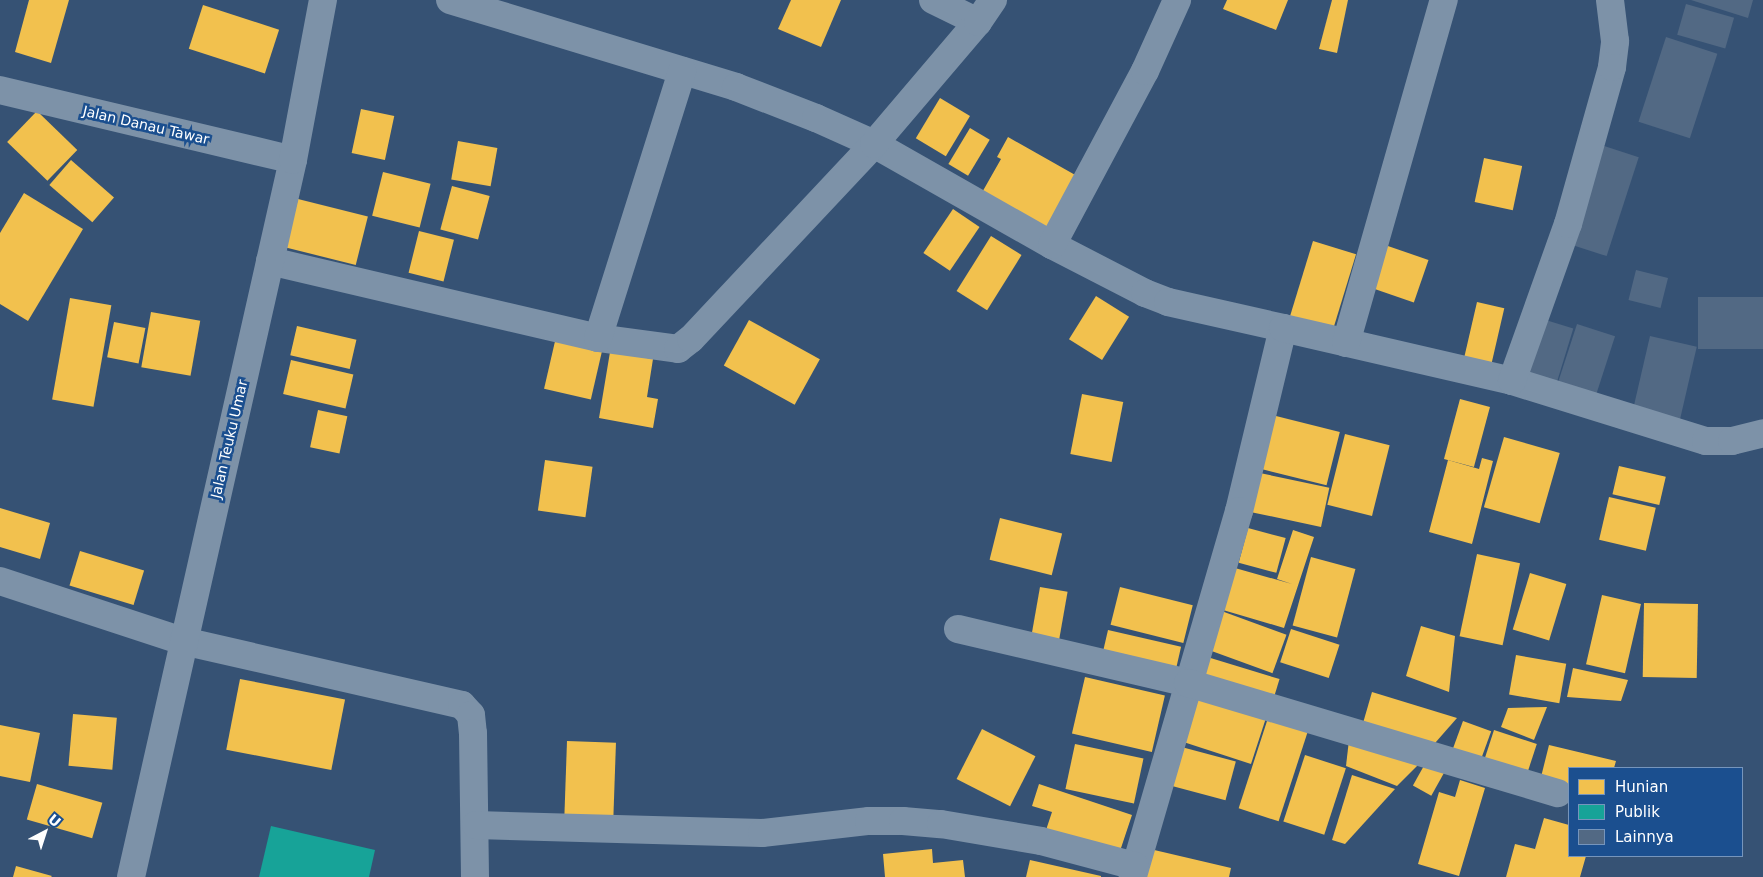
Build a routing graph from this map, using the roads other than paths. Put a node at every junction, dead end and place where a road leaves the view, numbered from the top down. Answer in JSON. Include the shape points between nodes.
{"nodes":[{"id":1,"x":323,"y":0,"type":"edge"},
{"id":2,"x":450,"y":0,"type":"edge"},
{"id":3,"x":933,"y":0,"type":"edge"},
{"id":4,"x":1177,"y":0,"type":"edge"},
{"id":5,"x":1444,"y":0,"type":"edge"},
{"id":6,"x":1610,"y":0,"type":"edge"},
{"id":7,"x":985,"y":11,"type":"edge"},
{"id":8,"x":682,"y":71,"type":"junction"},
{"id":9,"x":0,"y":90,"type":"edge"},
{"id":10,"x":874,"y":144,"type":"junction"},
{"id":11,"x":293,"y":160,"type":"junction"},
{"id":12,"x":1052,"y":245,"type":"junction"},
{"id":13,"x":270,"y":261,"type":"junction"},
{"id":14,"x":1283,"y":328,"type":"junction"},
{"id":15,"x":598,"y":338,"type":"junction"},
{"id":16,"x":1346,"y":343,"type":"junction"},
{"id":17,"x":1512,"y":380,"type":"junction"},
{"id":18,"x":1763,"y":433,"type":"edge"},
{"id":19,"x":0,"y":581,"type":"edge"},
{"id":20,"x":958,"y":629,"type":"dead end"},
{"id":21,"x":183,"y":641,"type":"junction"},
{"id":22,"x":1188,"y":683,"type":"junction"},
{"id":23,"x":1558,"y":793,"type":"dead end"},
{"id":24,"x":476,"y":824,"type":"junction"},
{"id":25,"x":1134,"y":872,"type":"edge"},
{"id":26,"x":131,"y":877,"type":"edge"},
{"id":27,"x":475,"y":877,"type":"edge"}],
"edges":[{"from":1,"to":11,"type":"street","name":"Jalan Teuku Umar"},
{"from":2,"to":8,"type":"street"},
{"from":3,"to":7,"type":"street"},
{"from":4,"to":12,"type":"street","via":[[1145,71]]},
{"from":5,"to":16,"type":"street"},
{"from":6,"to":17,"type":"street","via":[[1615,41],[1612,67],[1568,224]]},
{"from":7,"to":10,"type":"street"},
{"from":8,"to":10,"type":"street","via":[[736,87]]},
{"from":8,"to":15,"type":"street"},
{"from":9,"to":11,"type":"street","name":"Jalan Danau Tawar"},
{"from":10,"to":12,"type":"street"},
{"from":10,"to":15,"type":"street","via":[[684,345],[670,350]]},
{"from":11,"to":13,"type":"street","name":"Jalan Teuku Umar"},
{"from":12,"to":14,"type":"street","via":[[1099,271],[1168,302]]},
{"from":13,"to":15,"type":"street"},
{"from":13,"to":21,"type":"street","name":"Jalan Teuku Umar"},
{"from":14,"to":16,"type":"street"},
{"from":14,"to":22,"type":"street","via":[[1239,511]]},
{"from":16,"to":17,"type":"street"},
{"from":17,"to":18,"type":"street","via":[[1706,441],[1732,441]]},
{"from":19,"to":21,"type":"street"},
{"from":20,"to":22,"type":"street"},
{"from":21,"to":24,"type":"street","via":[[462,705],[471,715]]},
{"from":21,"to":26,"type":"street","name":"Jalan Teuku Umar"},
{"from":22,"to":23,"type":"street"},
{"from":22,"to":25,"type":"street"},
{"from":24,"to":25,"type":"street","via":[[762,834],[869,821],[903,821],[940,824],[1042,842]]},
{"from":24,"to":27,"type":"street"}]}
